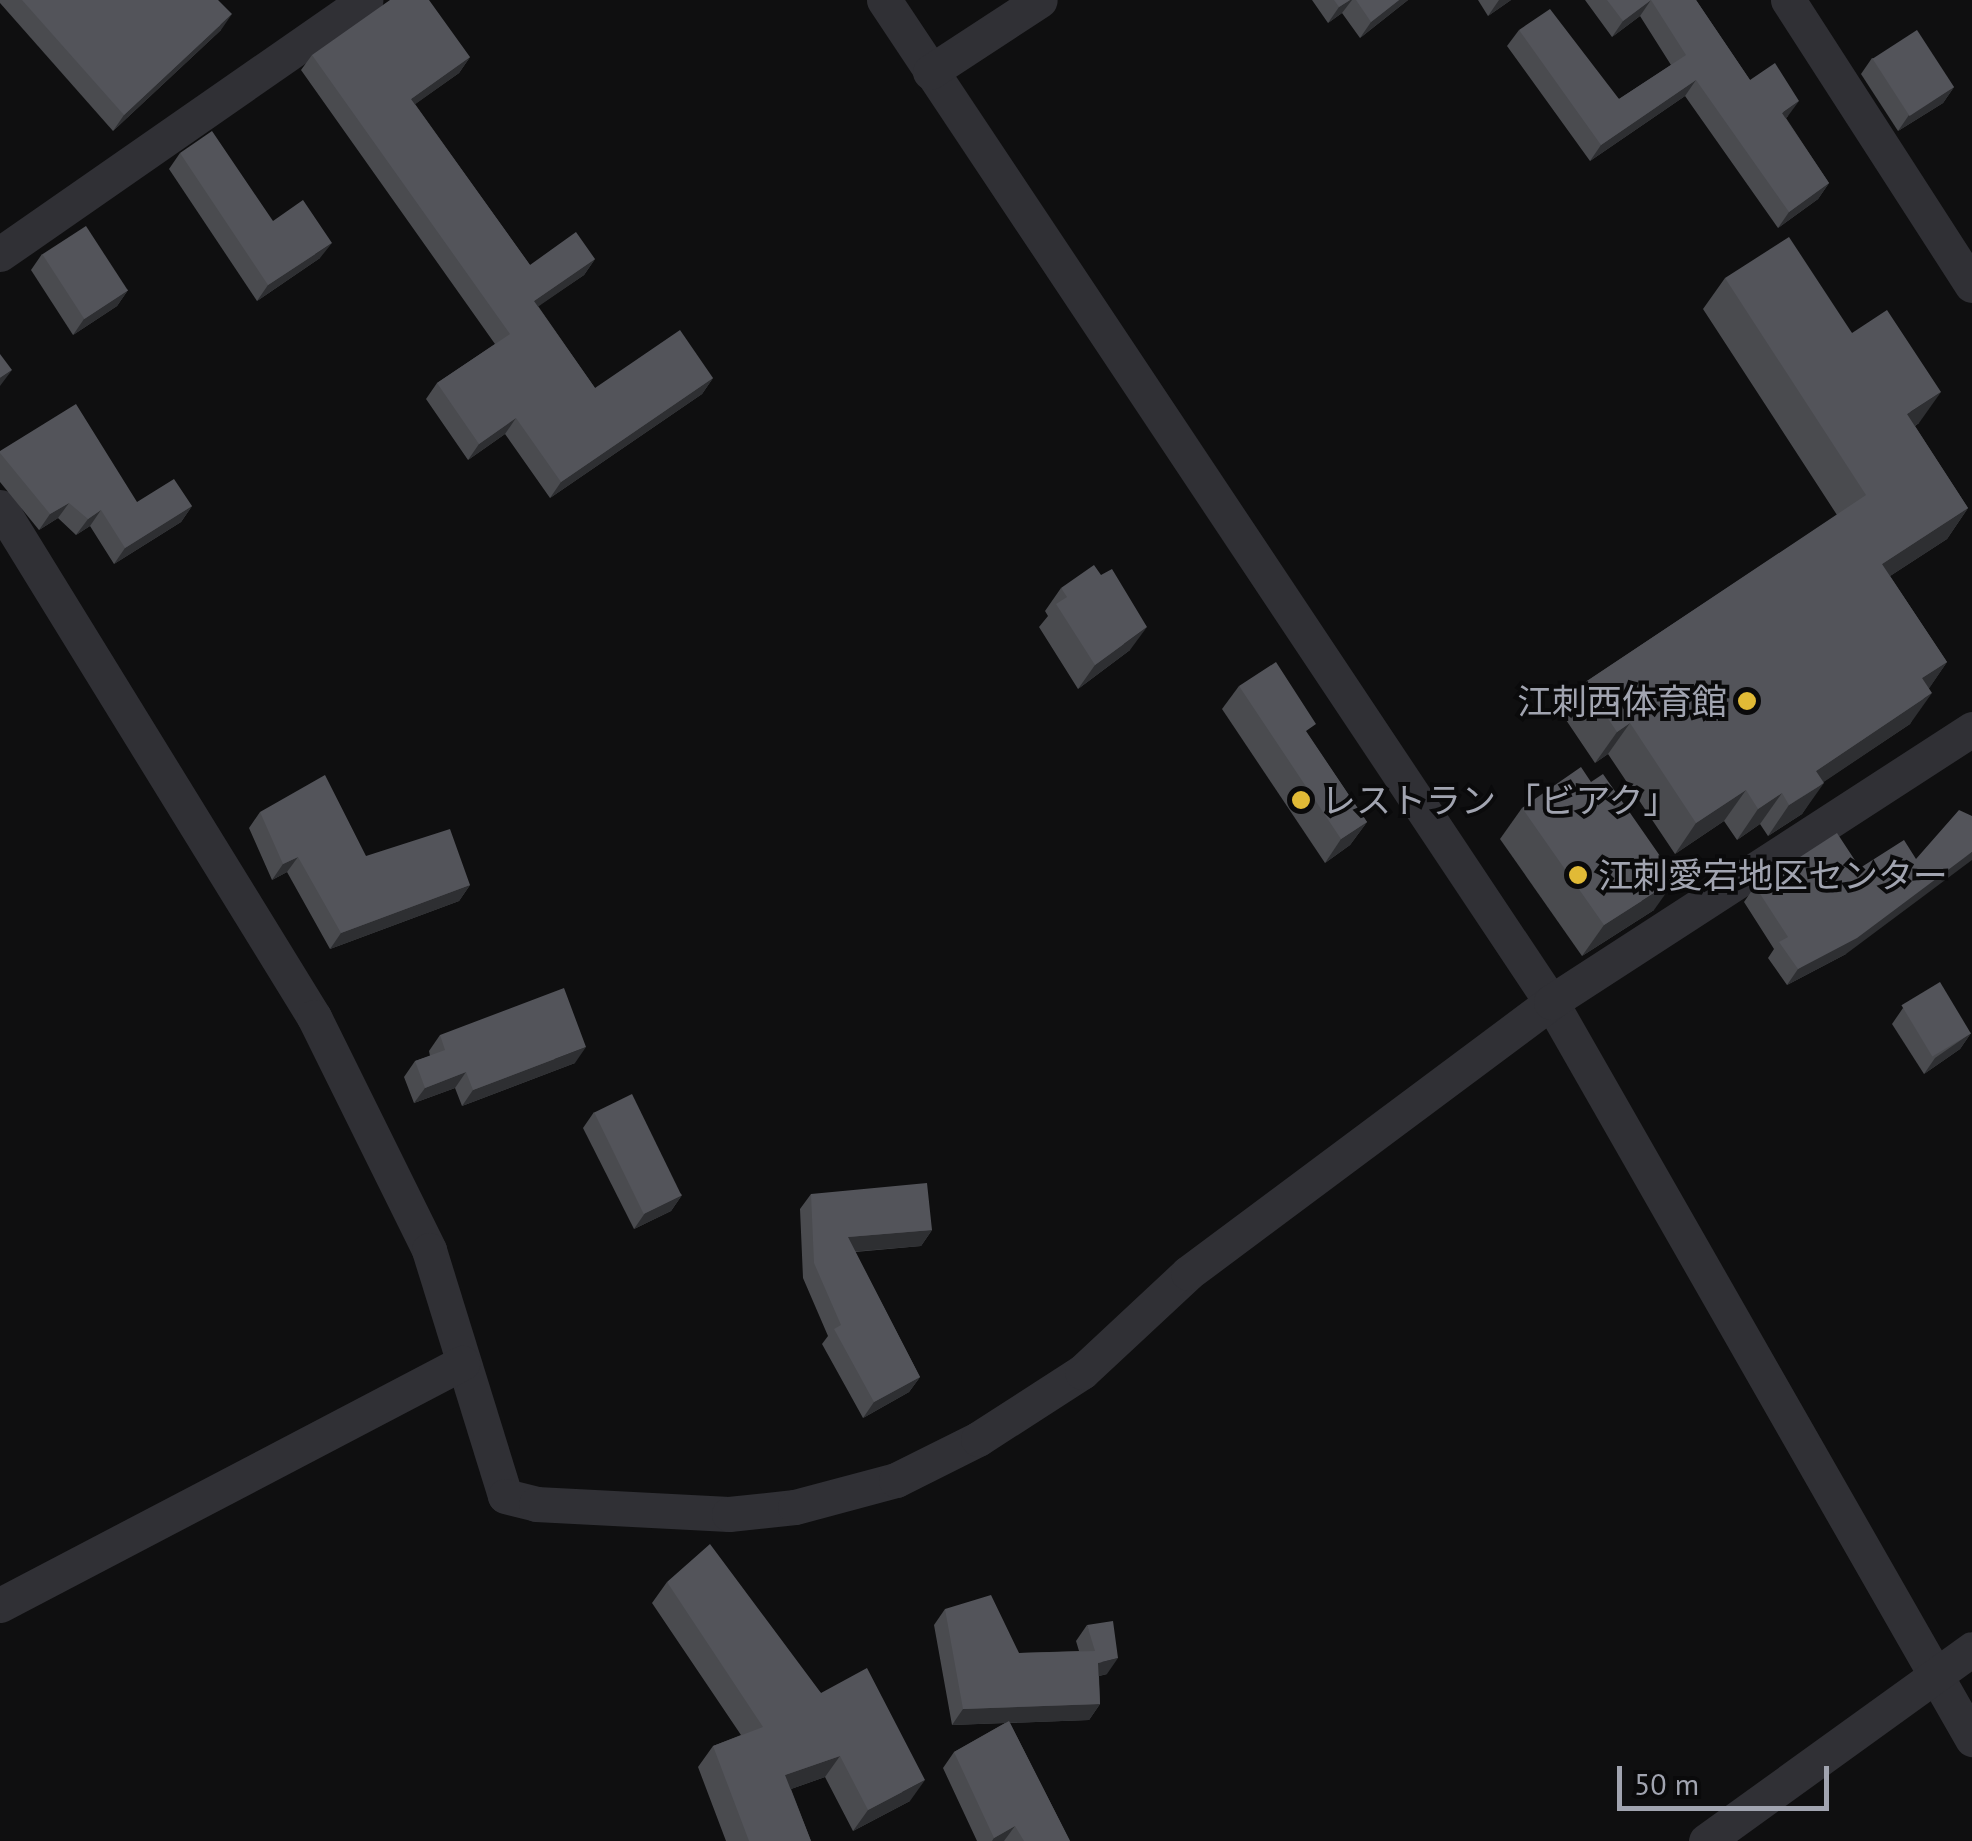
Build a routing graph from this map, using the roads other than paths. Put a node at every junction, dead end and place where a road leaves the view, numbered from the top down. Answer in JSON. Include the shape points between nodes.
{"nodes":[{"id":1,"x":365,"y":0,"type":"edge"},
{"id":2,"x":884,"y":0,"type":"edge"},
{"id":3,"x":1040,"y":0,"type":"edge"},
{"id":4,"x":1788,"y":0,"type":"edge"},
{"id":5,"x":930,"y":72,"type":"junction"},
{"id":6,"x":0,"y":254,"type":"edge"},
{"id":7,"x":1972,"y":285,"type":"edge"},
{"id":8,"x":0,"y":507,"type":"edge"},
{"id":9,"x":1972,"y":730,"type":"edge"},
{"id":10,"x":1551,"y":1002,"type":"junction"},
{"id":11,"x":462,"y":1363,"type":"junction"},
{"id":12,"x":0,"y":1605,"type":"edge"},
{"id":13,"x":1972,"y":1649,"type":"edge"},
{"id":14,"x":1937,"y":1684,"type":"junction"},
{"id":15,"x":1972,"y":1739,"type":"edge"},
{"id":16,"x":1706,"y":1841,"type":"edge"}],
"edges":[{"from":1,"to":6,"type":"street"},
{"from":2,"to":5,"type":"street"},
{"from":3,"to":5,"type":"street"},
{"from":4,"to":7,"type":"street"},
{"from":5,"to":10,"type":"street"},
{"from":8,"to":11,"type":"street","via":[[314,1016],[429,1250]]},
{"from":9,"to":10,"type":"street"},
{"from":10,"to":11,"type":"street","via":[[1188,1274],[1082,1372],[896,1480],[729,1514],[505,1496]]},
{"from":10,"to":14,"type":"street"},
{"from":11,"to":12,"type":"street"},
{"from":13,"to":14,"type":"street"},
{"from":14,"to":15,"type":"street"},
{"from":14,"to":16,"type":"street"}]}
